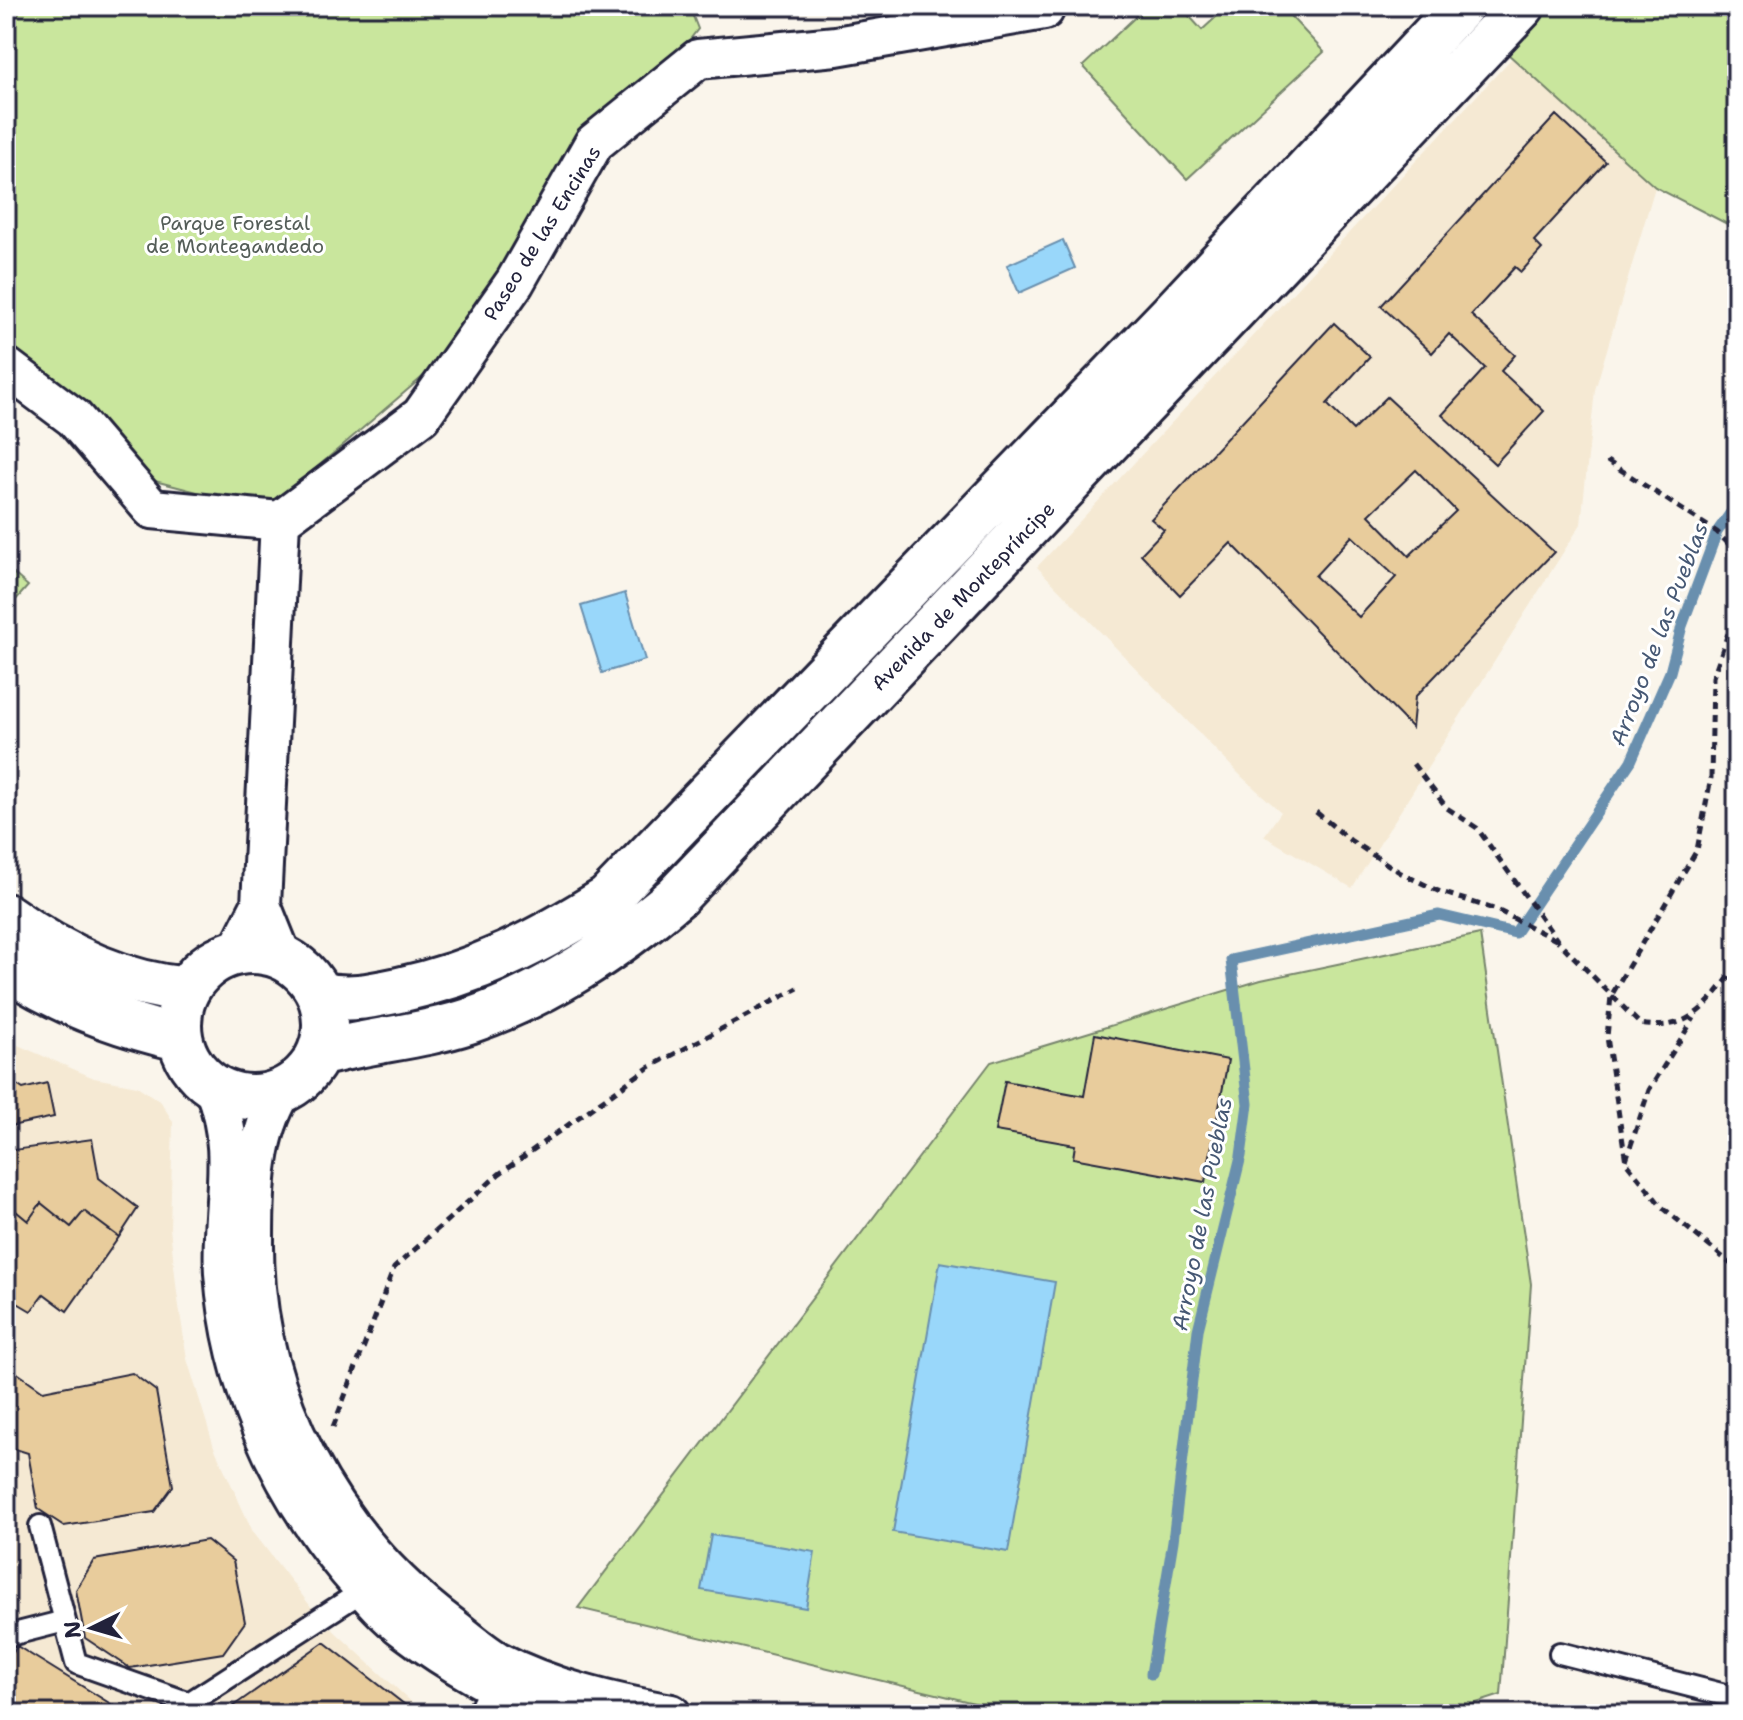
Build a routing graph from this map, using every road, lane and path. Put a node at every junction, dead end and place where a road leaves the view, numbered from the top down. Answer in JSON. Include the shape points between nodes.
{"nodes":[{"id":1,"x":1461,"y":6,"type":"edge"},
{"id":2,"x":1522,"y":6,"type":"edge"},
{"id":3,"x":1044,"y":10,"type":"dead end"},
{"id":4,"x":6,"y":367,"type":"edge"},
{"id":5,"x":1053,"y":459,"type":"junction"},
{"id":6,"x":1607,"y":461,"type":"dead end"},
{"id":7,"x":280,"y":521,"type":"junction"},
{"id":8,"x":1013,"y":546,"type":"junction"},
{"id":9,"x":1737,"y":553,"type":"edge"},
{"id":10,"x":904,"y":590,"type":"junction"},
{"id":11,"x":1737,"y":607,"type":"edge"},
{"id":12,"x":1413,"y":764,"type":"dead end"},
{"id":13,"x":1316,"y":812,"type":"dead end"},
{"id":14,"x":261,"y":905,"type":"junction"},
{"id":15,"x":6,"y":916,"type":"edge"},
{"id":16,"x":1557,"y":940,"type":"junction"},
{"id":17,"x":237,"y":952,"type":"junction"},
{"id":18,"x":282,"y":957,"type":"junction"},
{"id":19,"x":6,"y":967,"type":"edge"},
{"id":20,"x":1737,"y":967,"type":"edge"},
{"id":21,"x":798,"y":988,"type":"dead end"},
{"id":22,"x":187,"y":990,"type":"junction"},
{"id":23,"x":319,"y":994,"type":"junction"},
{"id":24,"x":1611,"y":996,"type":"junction"},
{"id":25,"x":1694,"y":1018,"type":"junction"},
{"id":26,"x":179,"y":1038,"type":"junction"},
{"id":27,"x":319,"y":1054,"type":"junction"},
{"id":28,"x":214,"y":1088,"type":"junction"},
{"id":29,"x":282,"y":1092,"type":"junction"},
{"id":30,"x":1626,"y":1162,"type":"junction"},
{"id":31,"x":1737,"y":1269,"type":"edge"},
{"id":32,"x":313,"y":1476,"type":"junction"},
{"id":33,"x":40,"y":1526,"type":"dead end"},
{"id":34,"x":364,"y":1590,"type":"junction"},
{"id":35,"x":65,"y":1621,"type":"junction"},
{"id":36,"x":6,"y":1636,"type":"edge"},
{"id":37,"x":1560,"y":1653,"type":"dead end"},
{"id":38,"x":1737,"y":1698,"type":"edge"},
{"id":39,"x":484,"y":1700,"type":"edge"},
{"id":40,"x":552,"y":1714,"type":"edge"},
{"id":41,"x":671,"y":1714,"type":"edge"}],
"edges":[{"from":1,"to":5,"type":"street"},
{"from":2,"to":8,"type":"street","name":"Avenida de Montepríncipe"},
{"from":3,"to":7,"type":"street","name":"Paseo de las Encinas","via":[[836,46],[698,59],[594,143],[515,282],[421,416]]},
{"from":4,"to":7,"type":"street","via":[[74,418],[152,509]]},
{"from":5,"to":8,"type":"lane"},
{"from":5,"to":10,"type":"street"},
{"from":6,"to":9,"type":"path","via":[[1717,532]]},
{"from":7,"to":14,"type":"street"},
{"from":8,"to":10,"type":"lane","via":[[930,589]]},
{"from":8,"to":27,"type":"street","name":"Avenida de Montepríncipe","via":[[677,896],[627,938],[557,984],[467,1022]]},
{"from":10,"to":23,"type":"street","via":[[607,899],[536,943],[450,979],[362,997]]},
{"from":11,"to":24,"type":"path","via":[[1713,677],[1711,778],[1697,850]]},
{"from":12,"to":16,"type":"path","via":[[1447,808],[1477,828]]},
{"from":13,"to":16,"type":"path","via":[[1401,873]]},
{"from":14,"to":17,"type":"street"},
{"from":14,"to":18,"type":"street"},
{"from":15,"to":22,"type":"street","via":[[94,966],[151,985]]},
{"from":16,"to":24,"type":"path"},
{"from":17,"to":18,"type":"street"},
{"from":17,"to":22,"type":"street","via":[[208,965]]},
{"from":18,"to":23,"type":"street","via":[[304,973]]},
{"from":19,"to":26,"type":"street","via":[[87,1010]]},
{"from":20,"to":25,"type":"path"},
{"from":21,"to":32,"type":"path","via":[[648,1068],[499,1174],[394,1268]]},
{"from":22,"to":26,"type":"street"},
{"from":23,"to":27,"type":"street","via":[[326,1024]]},
{"from":24,"to":25,"type":"path","via":[[1640,1024],[1658,1027]]},
{"from":24,"to":30,"type":"path","via":[[1607,1037]]},
{"from":25,"to":30,"type":"path","via":[[1649,1090]]},
{"from":26,"to":28,"type":"street","via":[[192,1067]]},
{"from":27,"to":29,"type":"street","via":[[310,1070]]},
{"from":28,"to":29,"type":"street","via":[[240,1097]]},
{"from":28,"to":34,"type":"street","via":[[228,1126],[228,1307],[257,1423],[300,1507]]},
{"from":29,"to":32,"type":"street","via":[[259,1156],[253,1279],[281,1399]]},
{"from":30,"to":31,"type":"path","via":[[1662,1207]]},
{"from":32,"to":41,"type":"street","via":[[416,1600],[496,1660],[586,1696]]},
{"from":33,"to":35,"type":"lane"},
{"from":34,"to":35,"type":"lane","via":[[189,1703],[76,1663]]},
{"from":34,"to":39,"type":"street"},
{"from":35,"to":36,"type":"lane"},
{"from":37,"to":38,"type":"lane"},
{"from":39,"to":40,"type":"street"}]}
